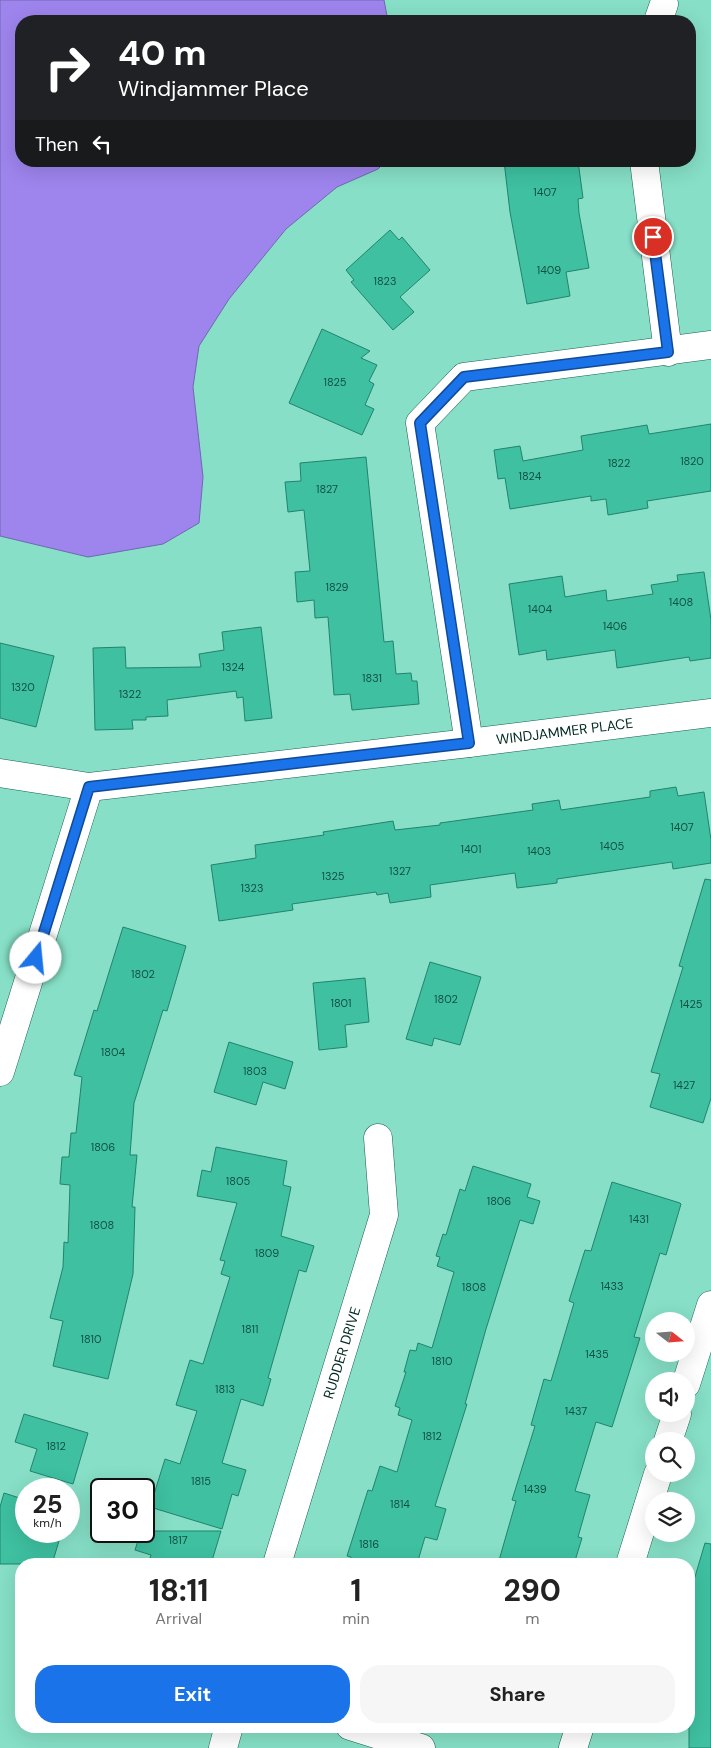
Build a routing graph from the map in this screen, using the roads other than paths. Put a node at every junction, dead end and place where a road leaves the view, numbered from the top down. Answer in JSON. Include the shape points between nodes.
{"nodes":[{"id":1,"x":645,"y":167,"type":"edge"},
{"id":2,"x":711,"y":345,"type":"edge"},
{"id":3,"x":668,"y":352,"type":"junction"},
{"id":4,"x":711,"y":713,"type":"edge"},
{"id":5,"x":469,"y":743,"type":"junction"},
{"id":6,"x":0,"y":773,"type":"edge"},
{"id":7,"x":89,"y":787,"type":"junction"},
{"id":8,"x":0,"y":1072,"type":"edge"},
{"id":9,"x":378,"y":1138,"type":"dead end"},
{"id":10,"x":711,"y":1305,"type":"edge"},
{"id":11,"x":690,"y":1372,"type":"edge"},
{"id":12,"x":656,"y":1482,"type":"edge"},
{"id":13,"x":279,"y":1558,"type":"edge"},
{"id":14,"x":632,"y":1558,"type":"edge"},
{"id":15,"x":227,"y":1733,"type":"edge"},
{"id":16,"x":373,"y":1733,"type":"edge"},
{"id":17,"x":578,"y":1733,"type":"edge"},
{"id":18,"x":223,"y":1748,"type":"edge"},
{"id":19,"x":421,"y":1748,"type":"edge"},
{"id":20,"x":573,"y":1748,"type":"edge"}],
"edges":[{"from":1,"to":3,"type":"street"},
{"from":2,"to":3,"type":"street"},
{"from":3,"to":5,"type":"street","via":[[464,377],[420,423]]},
{"from":4,"to":5,"type":"street","name":"WINDJAMMER PLACE"},
{"from":5,"to":7,"type":"street","name":"WINDJAMMER PLACE"},
{"from":6,"to":7,"type":"street","name":"WINDJAMMER PLACE"},
{"from":7,"to":8,"type":"street"},
{"from":9,"to":13,"type":"street","name":"RUDDER DRIVE","via":[[384,1215]]},
{"from":10,"to":11,"type":"street"},
{"from":12,"to":14,"type":"street"},
{"from":15,"to":18,"type":"street"},
{"from":16,"to":19,"type":"street"},
{"from":17,"to":20,"type":"street"}]}
